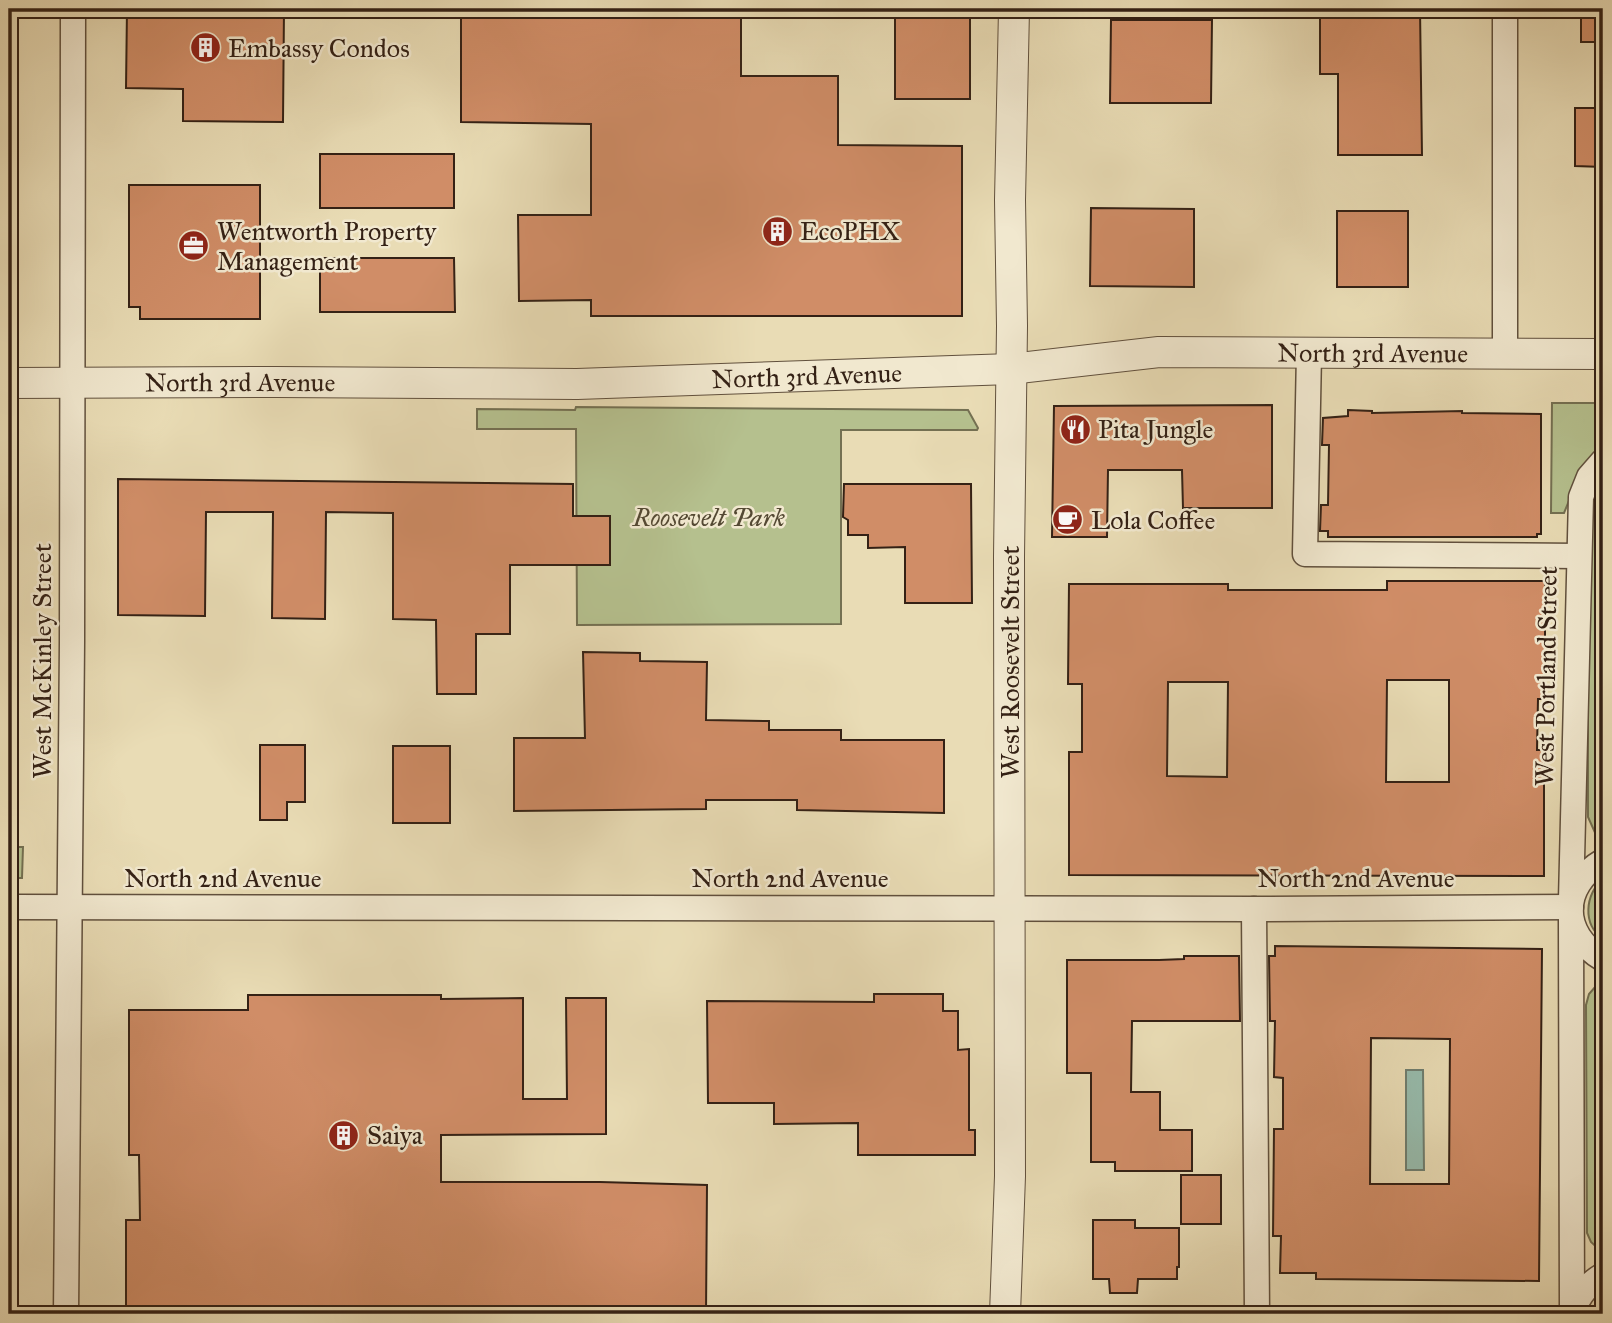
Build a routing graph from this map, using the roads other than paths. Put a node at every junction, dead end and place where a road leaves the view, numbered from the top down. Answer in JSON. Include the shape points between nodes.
{"nodes":[{"id":1,"x":74,"y":9,"type":"edge"},
{"id":2,"x":1014,"y":9,"type":"edge"},
{"id":3,"x":1505,"y":9,"type":"edge"},
{"id":4,"x":1308,"y":353,"type":"junction"},
{"id":5,"x":1603,"y":354,"type":"edge"},
{"id":6,"x":1505,"y":355,"type":"junction"},
{"id":7,"x":1011,"y":369,"type":"junction"},
{"id":8,"x":9,"y":383,"type":"edge"},
{"id":9,"x":72,"y":383,"type":"junction"},
{"id":10,"x":1603,"y":461,"type":"edge"},
{"id":11,"x":1579,"y":556,"type":"junction"},
{"id":12,"x":1603,"y":861,"type":"edge"},
{"id":13,"x":9,"y":907,"type":"edge"},
{"id":14,"x":70,"y":908,"type":"junction"},
{"id":15,"x":1011,"y":908,"type":"junction"},
{"id":16,"x":1254,"y":909,"type":"junction"},
{"id":17,"x":1571,"y":909,"type":"junction"},
{"id":18,"x":1603,"y":959,"type":"edge"},
{"id":19,"x":1603,"y":1275,"type":"edge"},
{"id":20,"x":1572,"y":1313,"type":"edge"},
{"id":21,"x":66,"y":1314,"type":"edge"},
{"id":22,"x":1005,"y":1314,"type":"edge"},
{"id":23,"x":1257,"y":1314,"type":"edge"}],
"edges":[{"from":1,"to":9,"type":"street","name":"West McKinley Street"},
{"from":2,"to":7,"type":"street","name":"West Roosevelt Street"},
{"from":3,"to":6,"type":"street"},
{"from":4,"to":6,"type":"street","name":"North 3rd Avenue"},
{"from":4,"to":7,"type":"street","name":"North 3rd Avenue","via":[[1159,352]]},
{"from":4,"to":11,"type":"street","via":[[1305,554]]},
{"from":5,"to":6,"type":"street","name":"North 3rd Avenue"},
{"from":7,"to":9,"type":"street","name":"North 3rd Avenue","via":[[577,384]]},
{"from":7,"to":15,"type":"street","name":"West Roosevelt Street"},
{"from":8,"to":9,"type":"street","name":"North 3rd Avenue"},
{"from":9,"to":14,"type":"street","name":"West McKinley Street"},
{"from":10,"to":11,"type":"street","name":"West Portland Street","via":[[1589,477],[1581,497]]},
{"from":11,"to":17,"type":"street","name":"West Portland Street"},
{"from":12,"to":17,"type":"street","name":"West Portland Street","via":[[1578,883]]},
{"from":13,"to":14,"type":"street","name":"North 2nd Avenue"},
{"from":14,"to":15,"type":"street","name":"North 2nd Avenue"},
{"from":14,"to":21,"type":"street","name":"West McKinley Street"},
{"from":15,"to":16,"type":"street","name":"North 2nd Avenue"},
{"from":15,"to":22,"type":"street","name":"West Roosevelt Street"},
{"from":16,"to":17,"type":"street","name":"North 2nd Avenue"},
{"from":16,"to":23,"type":"street"},
{"from":17,"to":18,"type":"street","name":"West Portland Street","via":[[1578,937]]},
{"from":17,"to":20,"type":"street","name":"West Portland Street"},
{"from":19,"to":20,"type":"street","name":"West Portland Street","via":[[1579,1295]]}]}
